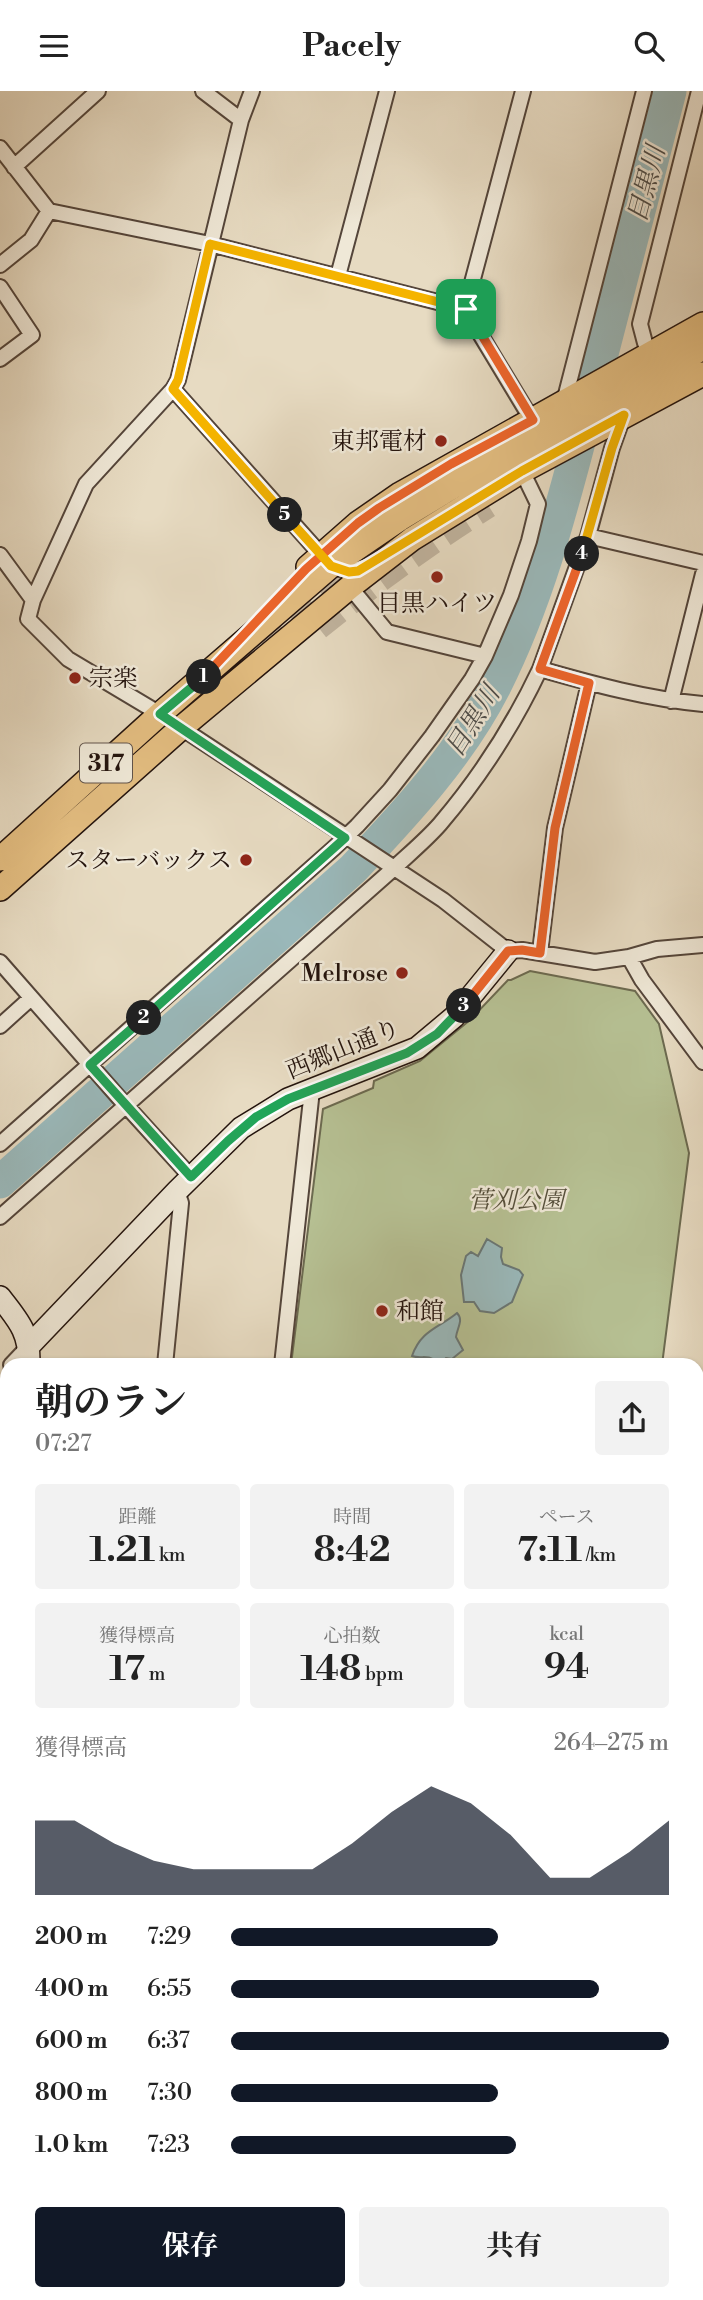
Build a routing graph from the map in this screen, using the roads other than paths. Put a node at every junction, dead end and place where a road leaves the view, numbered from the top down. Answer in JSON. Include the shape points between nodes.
{"nodes":[{"id":1,"x":98,"y":91,"type":"edge"},
{"id":2,"x":203,"y":91,"type":"edge"},
{"id":3,"x":251,"y":91,"type":"edge"},
{"id":4,"x":387,"y":91,"type":"edge"},
{"id":5,"x":523,"y":91,"type":"edge"},
{"id":6,"x":644,"y":91,"type":"edge"},
{"id":7,"x":699,"y":91,"type":"edge"},
{"id":8,"x":241,"y":120,"type":"junction"},
{"id":9,"x":0,"y":148,"type":"edge"},
{"id":10,"x":14,"y":167,"type":"junction"},
{"id":11,"x":49,"y":211,"type":"junction"},
{"id":12,"x":210,"y":244,"type":"junction"},
{"id":13,"x":0,"y":264,"type":"edge"},
{"id":14,"x":338,"y":276,"type":"junction"},
{"id":15,"x":0,"y":287,"type":"edge"},
{"id":16,"x":466,"y":309,"type":"junction"},
{"id":17,"x":703,"y":324,"type":"edge"},
{"id":18,"x":703,"y":348,"type":"edge"},
{"id":19,"x":0,"y":359,"type":"edge"},
{"id":20,"x":642,"y":359,"type":"junction"},
{"id":21,"x":703,"y":374,"type":"edge"},
{"id":22,"x":173,"y":389,"type":"junction"},
{"id":23,"x":567,"y":400,"type":"junction"},
{"id":24,"x":616,"y":419,"type":"junction"},
{"id":25,"x":533,"y":420,"type":"junction"},
{"id":26,"x":514,"y":464,"type":"junction"},
{"id":27,"x":588,"y":536,"type":"junction"},
{"id":28,"x":412,"y":539,"type":"junction"},
{"id":29,"x":0,"y":555,"type":"edge"},
{"id":30,"x":326,"y":561,"type":"junction"},
{"id":31,"x":703,"y":563,"type":"edge"},
{"id":32,"x":703,"y":574,"type":"edge"},
{"id":33,"x":350,"y":587,"type":"junction"},
{"id":34,"x":33,"y":600,"type":"junction"},
{"id":35,"x":485,"y":656,"type":"junction"},
{"id":36,"x":540,"y":669,"type":"junction"},
{"id":37,"x":589,"y":683,"type":"junction"},
{"id":38,"x":671,"y":701,"type":"junction"},
{"id":39,"x":703,"y":704,"type":"edge"},
{"id":40,"x":160,"y":714,"type":"junction"},
{"id":41,"x":181,"y":728,"type":"junction"},
{"id":42,"x":348,"y":839,"type":"junction"},
{"id":43,"x":0,"y":859,"type":"edge"},
{"id":44,"x":390,"y":867,"type":"junction"},
{"id":45,"x":0,"y":889,"type":"edge"},
{"id":46,"x":703,"y":945,"type":"edge"},
{"id":47,"x":508,"y":951,"type":"junction"},
{"id":48,"x":540,"y":953,"type":"junction"},
{"id":49,"x":629,"y":957,"type":"junction"},
{"id":50,"x":0,"y":962,"type":"edge"},
{"id":51,"x":31,"y":998,"type":"junction"},
{"id":52,"x":0,"y":1026,"type":"edge"},
{"id":53,"x":703,"y":1062,"type":"edge"},
{"id":54,"x":92,"y":1068,"type":"junction"},
{"id":55,"x":312,"y":1090,"type":"junction"},
{"id":56,"x":124,"y":1103,"type":"junction"},
{"id":57,"x":0,"y":1144,"type":"edge"},
{"id":58,"x":184,"y":1184,"type":"junction"},
{"id":59,"x":0,"y":1217,"type":"edge"},
{"id":60,"x":0,"y":1297,"type":"edge"},
{"id":61,"x":29,"y":1355,"type":"edge"},
{"id":62,"x":166,"y":1358,"type":"edge"},
{"id":63,"x":283,"y":1358,"type":"edge"}],
"edges":[{"from":1,"to":10,"type":"street"},
{"from":2,"to":8,"type":"street"},
{"from":3,"to":8,"type":"street"},
{"from":4,"to":14,"type":"street"},
{"from":5,"to":16,"type":"street"},
{"from":6,"to":23,"type":"street"},
{"from":7,"to":20,"type":"street","via":[[640,324],[645,343]]},
{"from":8,"to":12,"type":"street"},
{"from":9,"to":10,"type":"street"},
{"from":10,"to":11,"type":"street"},
{"from":11,"to":12,"type":"street"},
{"from":11,"to":13,"type":"street","via":[[31,240]]},
{"from":12,"to":14,"type":"street"},
{"from":12,"to":22,"type":"street"},
{"from":14,"to":16,"type":"street"},
{"from":15,"to":19,"type":"street","via":[[32,335]]},
{"from":16,"to":25,"type":"street"},
{"from":17,"to":20,"type":"main road"},
{"from":18,"to":26,"type":"main road","number":"317"},
{"from":20,"to":23,"type":"main road","number":"317"},
{"from":21,"to":24,"type":"main road","number":"317"},
{"from":22,"to":30,"type":"street"},
{"from":22,"to":34,"type":"street","via":[[86,484]]},
{"from":23,"to":25,"type":"main road","number":"317"},
{"from":24,"to":26,"type":"main road","number":"317","via":[[557,452]]},
{"from":24,"to":27,"type":"street"},
{"from":25,"to":30,"type":"main road","number":"317","via":[[379,508]]},
{"from":26,"to":28,"type":"main road","number":"317"},
{"from":26,"to":30,"type":"main road","number":"317","via":[[459,483],[364,543]]},
{"from":26,"to":35,"type":"street","via":[[538,503],[511,595]]},
{"from":27,"to":31,"type":"street"},
{"from":27,"to":36,"type":"street"},
{"from":28,"to":30,"type":"street","via":[[358,571],[349,572]]},
{"from":28,"to":33,"type":"main road","number":"317"},
{"from":29,"to":34,"type":"street"},
{"from":30,"to":40,"type":"main road","number":"317","via":[[213,670]]},
{"from":32,"to":38,"type":"street"},
{"from":33,"to":35,"type":"street","via":[[387,632]]},
{"from":33,"to":41,"type":"main road","number":"317"},
{"from":34,"to":40,"type":"street","via":[[28,619],[68,659]]},
{"from":35,"to":42,"type":"street","via":[[424,746]]},
{"from":36,"to":37,"type":"street"},
{"from":36,"to":44,"type":"street","via":[[471,786],[438,825]]},
{"from":37,"to":38,"type":"street"},
{"from":37,"to":48,"type":"street","via":[[555,828]]},
{"from":38,"to":39,"type":"street"},
{"from":40,"to":41,"type":"street"},
{"from":40,"to":43,"type":"main road","number":"317"},
{"from":41,"to":42,"type":"street"},
{"from":41,"to":45,"type":"main road","number":"317"},
{"from":42,"to":44,"type":"street"},
{"from":42,"to":54,"type":"street"},
{"from":44,"to":47,"type":"street","via":[[443,900]]},
{"from":44,"to":56,"type":"street"},
{"from":46,"to":49,"type":"street"},
{"from":47,"to":48,"type":"street"},
{"from":47,"to":55,"type":"street","name":"西郷山通り","via":[[465,1005],[427,1041]]},
{"from":48,"to":49,"type":"street","via":[[595,962]]},
{"from":49,"to":53,"type":"street"},
{"from":50,"to":51,"type":"street"},
{"from":51,"to":52,"type":"street"},
{"from":51,"to":54,"type":"street"},
{"from":54,"to":56,"type":"street"},
{"from":54,"to":57,"type":"street"},
{"from":55,"to":58,"type":"street","name":"西郷山通り","via":[[272,1107],[241,1128]]},
{"from":55,"to":63,"type":"street"},
{"from":56,"to":58,"type":"street"},
{"from":56,"to":59,"type":"street"},
{"from":58,"to":61,"type":"street","name":"西郷山通り"},
{"from":58,"to":62,"type":"street"},
{"from":60,"to":61,"type":"street","via":[[20,1323]]}]}
